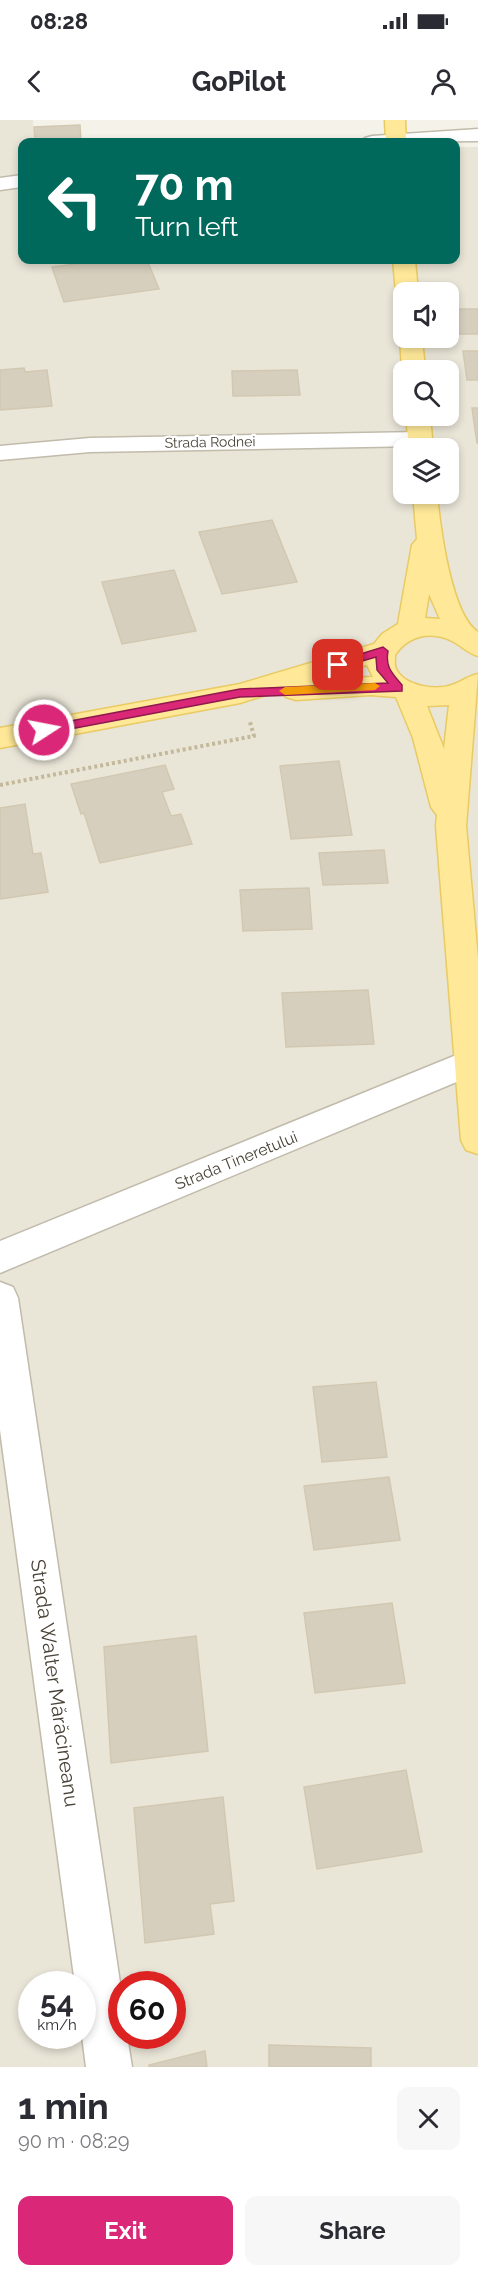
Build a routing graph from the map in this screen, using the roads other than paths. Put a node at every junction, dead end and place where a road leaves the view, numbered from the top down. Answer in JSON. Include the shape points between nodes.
{"nodes":[{"id":1,"x":395,"y":134,"type":"edge"},
{"id":2,"x":478,"y":135,"type":"edge"},
{"id":3,"x":18,"y":182,"type":"edge"},
{"id":4,"x":0,"y":184,"type":"edge"},
{"id":5,"x":404,"y":264,"type":"edge"},
{"id":6,"x":406,"y":282,"type":"edge"},
{"id":7,"x":420,"y":434,"type":"edge"},
{"id":8,"x":0,"y":453,"type":"edge"},
{"id":9,"x":426,"y":504,"type":"edge"},
{"id":10,"x":428,"y":528,"type":"junction"},
{"id":11,"x":410,"y":629,"type":"junction"},
{"id":12,"x":472,"y":641,"type":"edge"},
{"id":13,"x":383,"y":651,"type":"junction"},
{"id":14,"x":471,"y":688,"type":"edge"},
{"id":15,"x":403,"y":690,"type":"junction"},
{"id":16,"x":240,"y":693,"type":"junction"},
{"id":17,"x":0,"y":738,"type":"edge"},
{"id":18,"x":451,"y":826,"type":"junction"},
{"id":19,"x":471,"y":1062,"type":"junction"},
{"id":20,"x":478,"y":1140,"type":"edge"},
{"id":21,"x":0,"y":1257,"type":"edge"},
{"id":22,"x":0,"y":1298,"type":"edge"},
{"id":23,"x":109,"y":2067,"type":"edge"}],
"edges":[{"from":1,"to":2,"type":"street"},
{"from":3,"to":4,"type":"street"},
{"from":5,"to":6,"type":"main road"},
{"from":7,"to":8,"type":"street","name":"Strada Rodnei","via":[[90,445]]},
{"from":9,"to":10,"type":"main road"},
{"from":10,"to":11,"type":"main road"},
{"from":10,"to":12,"type":"main road","via":[[441,591]]},
{"from":11,"to":12,"type":"main road","via":[[435,627]]},
{"from":11,"to":13,"type":"main road","via":[[388,642]]},
{"from":13,"to":15,"type":"main road","via":[[383,670]]},
{"from":13,"to":16,"type":"main road"},
{"from":14,"to":15,"type":"main road","via":[[437,698]]},
{"from":14,"to":18,"type":"main road"},
{"from":15,"to":16,"type":"main road","via":[[370,686]]},
{"from":15,"to":18,"type":"main road","via":[[427,738]]},
{"from":16,"to":17,"type":"main road"},
{"from":18,"to":19,"type":"main road"},
{"from":19,"to":20,"type":"main road"},
{"from":19,"to":21,"type":"street","name":"Strada Tineretului"},
{"from":22,"to":23,"type":"street","name":"Strada Walter Mărăcineanu"}]}
